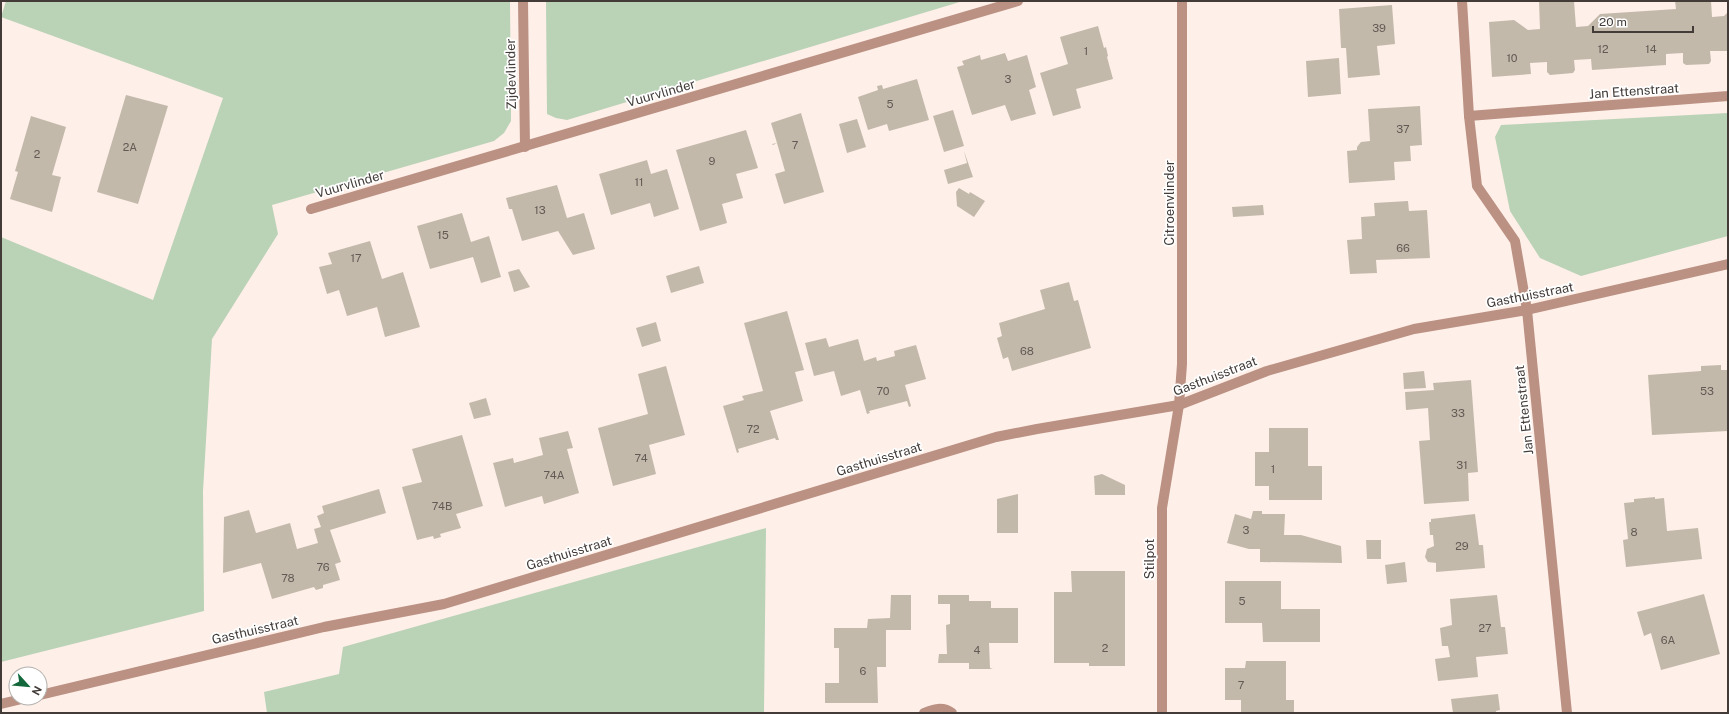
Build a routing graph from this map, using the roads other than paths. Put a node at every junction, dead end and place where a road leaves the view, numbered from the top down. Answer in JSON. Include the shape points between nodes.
{"nodes":[{"id":1,"x":523,"y":1,"type":"edge"},
{"id":2,"x":1018,"y":1,"type":"edge"},
{"id":3,"x":1182,"y":1,"type":"edge"},
{"id":4,"x":1462,"y":1,"type":"edge"},
{"id":5,"x":1728,"y":96,"type":"edge"},
{"id":6,"x":1469,"y":116,"type":"junction"},
{"id":7,"x":525,"y":147,"type":"junction"},
{"id":8,"x":311,"y":209,"type":"dead end"},
{"id":9,"x":1728,"y":264,"type":"edge"},
{"id":10,"x":1527,"y":310,"type":"junction"},
{"id":11,"x":1179,"y":406,"type":"junction"},
{"id":12,"x":48,"y":693,"type":"edge"},
{"id":13,"x":924,"y":713,"type":"edge"},
{"id":14,"x":952,"y":713,"type":"edge"},
{"id":15,"x":1162,"y":713,"type":"edge"},
{"id":16,"x":1568,"y":713,"type":"edge"}],
"edges":[{"from":1,"to":7,"type":"street","name":"Zijdevlinder"},
{"from":2,"to":7,"type":"street","name":"Vuurvlinder"},
{"from":3,"to":11,"type":"street","name":"Citroenvlinder","via":[[1182,364]]},
{"from":4,"to":6,"type":"street","name":"Jan Ettenstraat"},
{"from":5,"to":6,"type":"street","name":"Jan Ettenstraat"},
{"from":6,"to":10,"type":"street","name":"Jan Ettenstraat","via":[[1477,186],[1514,241]]},
{"from":7,"to":8,"type":"street","name":"Vuurvlinder"},
{"from":9,"to":10,"type":"street","name":"Gasthuisstraat"},
{"from":10,"to":11,"type":"street","name":"Gasthuisstraat","via":[[1414,329],[1267,371]]},
{"from":10,"to":16,"type":"street","name":"Jan Ettenstraat"},
{"from":11,"to":12,"type":"street","name":"Gasthuisstraat","via":[[996,437],[444,604],[324,627]]},
{"from":11,"to":15,"type":"street","name":"Stilpot","via":[[1162,508]]},
{"from":13,"to":14,"type":"street","via":[[932,709],[941,709]]}]}
